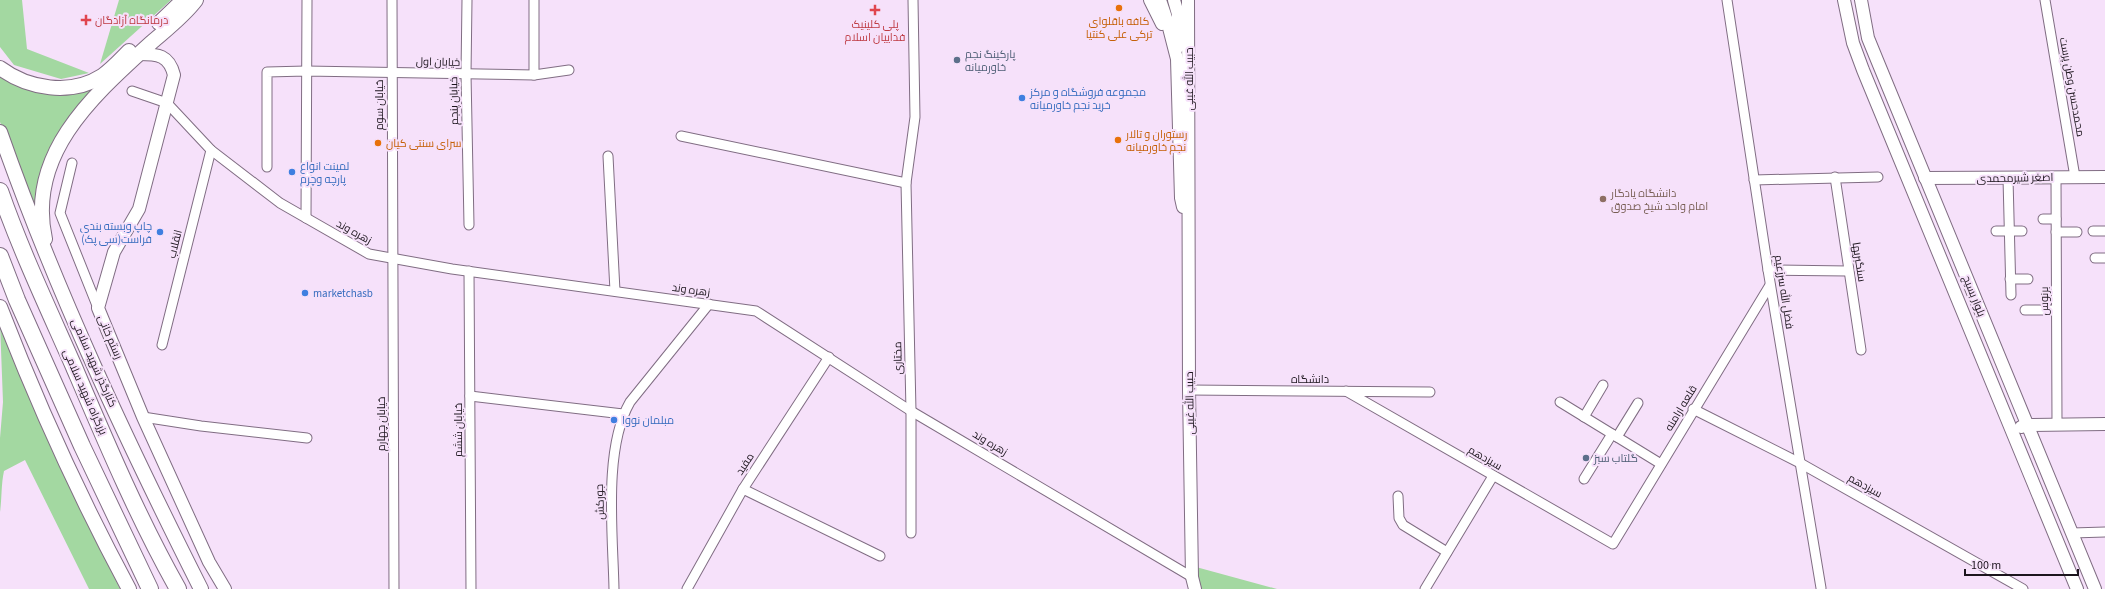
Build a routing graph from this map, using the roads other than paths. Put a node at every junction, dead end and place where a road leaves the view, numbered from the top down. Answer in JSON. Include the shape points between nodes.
{"nodes":[{"id":1,"x":183,"y":0,"type":"edge"},
{"id":2,"x":196,"y":0,"type":"edge"},
{"id":3,"x":307,"y":0,"type":"edge"},
{"id":4,"x":392,"y":0,"type":"edge"},
{"id":5,"x":467,"y":0,"type":"edge"},
{"id":6,"x":534,"y":0,"type":"edge"},
{"id":7,"x":914,"y":0,"type":"edge"},
{"id":8,"x":917,"y":0,"type":"edge"},
{"id":9,"x":1150,"y":0,"type":"edge"},
{"id":10,"x":1160,"y":0,"type":"edge"},
{"id":11,"x":1174,"y":0,"type":"edge"},
{"id":12,"x":1188,"y":0,"type":"edge"},
{"id":13,"x":1727,"y":0,"type":"edge"},
{"id":14,"x":1844,"y":0,"type":"edge"},
{"id":15,"x":1861,"y":0,"type":"edge"},
{"id":16,"x":2045,"y":0,"type":"edge"},
{"id":17,"x":914,"y":18,"type":"junction"},
{"id":18,"x":139,"y":54,"type":"junction"},
{"id":19,"x":1177,"y":58,"type":"junction"},
{"id":20,"x":0,"y":68,"type":"edge"},
{"id":21,"x":569,"y":70,"type":"dead end"},
{"id":22,"x":306,"y":71,"type":"junction"},
{"id":23,"x":391,"y":73,"type":"junction"},
{"id":24,"x":466,"y":74,"type":"junction"},
{"id":25,"x":534,"y":74,"type":"junction"},
{"id":26,"x":132,"y":91,"type":"dead end"},
{"id":27,"x":167,"y":103,"type":"junction"},
{"id":28,"x":0,"y":132,"type":"edge"},
{"id":29,"x":681,"y":136,"type":"dead end"},
{"id":30,"x":211,"y":150,"type":"junction"},
{"id":31,"x":608,"y":156,"type":"dead end"},
{"id":32,"x":72,"y":163,"type":"dead end"},
{"id":33,"x":267,"y":167,"type":"dead end"},
{"id":34,"x":1834,"y":177,"type":"junction"},
{"id":35,"x":1878,"y":177,"type":"dead end"},
{"id":36,"x":2056,"y":177,"type":"junction"},
{"id":37,"x":2075,"y":177,"type":"junction"},
{"id":38,"x":2105,"y":177,"type":"edge"},
{"id":39,"x":1925,"y":178,"type":"junction"},
{"id":40,"x":2008,"y":178,"type":"junction"},
{"id":41,"x":1754,"y":180,"type":"junction"},
{"id":42,"x":906,"y":183,"type":"junction"},
{"id":43,"x":0,"y":191,"type":"edge"},
{"id":44,"x":306,"y":218,"type":"junction"},
{"id":45,"x":2043,"y":219,"type":"dead end"},
{"id":46,"x":2056,"y":219,"type":"junction"},
{"id":47,"x":469,"y":225,"type":"dead end"},
{"id":48,"x":1189,"y":230,"type":"junction"},
{"id":49,"x":1996,"y":231,"type":"dead end"},
{"id":50,"x":2009,"y":231,"type":"junction"},
{"id":51,"x":2022,"y":231,"type":"dead end"},
{"id":52,"x":2093,"y":231,"type":"dead end"},
{"id":53,"x":2105,"y":231,"type":"edge"},
{"id":54,"x":2056,"y":232,"type":"junction"},
{"id":55,"x":2077,"y":232,"type":"dead end"},
{"id":56,"x":0,"y":256,"type":"edge"},
{"id":57,"x":392,"y":258,"type":"junction"},
{"id":58,"x":2095,"y":258,"type":"dead end"},
{"id":59,"x":2105,"y":258,"type":"edge"},
{"id":60,"x":52,"y":269,"type":"junction"},
{"id":61,"x":1768,"y":270,"type":"junction"},
{"id":62,"x":469,"y":271,"type":"junction"},
{"id":63,"x":1848,"y":271,"type":"junction"},
{"id":64,"x":2010,"y":279,"type":"junction"},
{"id":65,"x":2028,"y":280,"type":"dead end"},
{"id":66,"x":1770,"y":285,"type":"junction"},
{"id":67,"x":615,"y":291,"type":"junction"},
{"id":68,"x":2011,"y":295,"type":"dead end"},
{"id":69,"x":709,"y":304,"type":"junction"},
{"id":70,"x":0,"y":307,"type":"edge"},
{"id":71,"x":98,"y":308,"type":"junction"},
{"id":72,"x":2025,"y":310,"type":"dead end"},
{"id":73,"x":2056,"y":310,"type":"junction"},
{"id":74,"x":162,"y":345,"type":"dead end"},
{"id":75,"x":1861,"y":350,"type":"dead end"},
{"id":76,"x":829,"y":357,"type":"junction"},
{"id":77,"x":1603,"y":385,"type":"dead end"},
{"id":78,"x":1189,"y":390,"type":"junction"},
{"id":79,"x":1346,"y":391,"type":"junction"},
{"id":80,"x":1430,"y":392,"type":"dead end"},
{"id":81,"x":470,"y":396,"type":"junction"},
{"id":82,"x":1560,"y":402,"type":"dead end"},
{"id":83,"x":1638,"y":403,"type":"dead end"},
{"id":84,"x":1693,"y":409,"type":"junction"},
{"id":85,"x":911,"y":411,"type":"junction"},
{"id":86,"x":623,"y":414,"type":"junction"},
{"id":87,"x":143,"y":417,"type":"junction"},
{"id":88,"x":1584,"y":417,"type":"junction"},
{"id":89,"x":2057,"y":424,"type":"junction"},
{"id":90,"x":2105,"y":424,"type":"edge"},
{"id":91,"x":2027,"y":425,"type":"junction"},
{"id":92,"x":2012,"y":431,"type":"junction"},
{"id":93,"x":1614,"y":435,"type":"junction"},
{"id":94,"x":307,"y":438,"type":"dead end"},
{"id":95,"x":1800,"y":463,"type":"junction"},
{"id":96,"x":1661,"y":464,"type":"junction"},
{"id":97,"x":1493,"y":476,"type":"junction"},
{"id":98,"x":1584,"y":478,"type":"dead end"},
{"id":99,"x":743,"y":489,"type":"junction"},
{"id":100,"x":1398,"y":496,"type":"dead end"},
{"id":101,"x":2105,"y":532,"type":"edge"},
{"id":102,"x":911,"y":533,"type":"dead end"},
{"id":103,"x":2072,"y":533,"type":"junction"},
{"id":104,"x":1613,"y":544,"type":"joint"},
{"id":105,"x":1447,"y":552,"type":"junction"},
{"id":106,"x":880,"y":556,"type":"dead end"},
{"id":107,"x":1191,"y":583,"type":"edge"},
{"id":108,"x":1821,"y":588,"type":"dead end"},
{"id":109,"x":129,"y":589,"type":"edge"},
{"id":110,"x":150,"y":589,"type":"edge"},
{"id":111,"x":178,"y":589,"type":"edge"},
{"id":112,"x":201,"y":589,"type":"edge"},
{"id":113,"x":225,"y":589,"type":"edge"},
{"id":114,"x":394,"y":589,"type":"edge"},
{"id":115,"x":471,"y":589,"type":"edge"},
{"id":116,"x":614,"y":589,"type":"edge"},
{"id":117,"x":687,"y":589,"type":"edge"},
{"id":118,"x":1195,"y":589,"type":"edge"},
{"id":119,"x":1425,"y":589,"type":"edge"},
{"id":120,"x":2023,"y":589,"type":"edge"},
{"id":121,"x":2077,"y":589,"type":"edge"},
{"id":122,"x":2095,"y":589,"type":"edge"}],
"edges":[{"from":1,"to":20,"type":"main road","via":[[110,70],[84,85],[66,88],[43,86],[20,79]]},
{"from":2,"to":18,"type":"main road"},
{"from":3,"to":22,"type":"street"},
{"from":4,"to":23,"type":"street","name":"خیابان سوم"},
{"from":5,"to":24,"type":"street","name":"خیابان پنجم"},
{"from":6,"to":25,"type":"street"},
{"from":7,"to":17,"type":"street","name":"مختاری"},
{"from":8,"to":17,"type":"street","name":"مختاری"},
{"from":9,"to":19,"type":"main road"},
{"from":10,"to":19,"type":"main road","name":"حبیب الله غیبی"},
{"from":11,"to":19,"type":"main road","via":[[1178,14]]},
{"from":12,"to":48,"type":"main road","name":"حبیب الله غیبی"},
{"from":13,"to":41,"type":"street","name":"فضل الله سرزعیم"},
{"from":14,"to":92,"type":"main road","name":"بلوار بسیج","via":[[1853,43],[1863,70]]},
{"from":15,"to":39,"type":"main road","name":"بلوار بسیج","via":[[1862,13],[1873,49]]},
{"from":16,"to":37,"type":"street","name":"محمدحسن وطن پرست"},
{"from":17,"to":42,"type":"street","name":"مختاری","via":[[915,117]]},
{"from":18,"to":27,"type":"main road","name":"رستم خانی","via":[[151,54],[165,59],[172,66],[174,75]]},
{"from":18,"to":60,"type":"main road","via":[[75,119],[59,144],[52,161],[42,209],[44,235]]},
{"from":19,"to":48,"type":"main road","name":"حبیب الله غیبی","via":[[1181,198]]},
{"from":21,"to":25,"type":"street","name":"خیابان اول"},
{"from":22,"to":23,"type":"street","name":"خیابان اول"},
{"from":22,"to":33,"type":"street","name":"خیابان اول","via":[[267,72]]},
{"from":22,"to":44,"type":"street"},
{"from":23,"to":24,"type":"street","name":"خیابان اول"},
{"from":23,"to":57,"type":"street","name":"خیابان سوم"},
{"from":24,"to":25,"type":"street","name":"خیابان اول"},
{"from":24,"to":47,"type":"street","name":"خیابان پنجم"},
{"from":26,"to":27,"type":"street"},
{"from":27,"to":30,"type":"street","name":"زهره وند"},
{"from":27,"to":71,"type":"main road","name":"رستم خانی","via":[[139,209],[114,252]]},
{"from":28,"to":60,"type":"main road","name":"کنارگذر شهید سلامی"},
{"from":29,"to":42,"type":"street"},
{"from":30,"to":44,"type":"street","name":"زهره وند","via":[[280,203]]},
{"from":30,"to":74,"type":"street","name":"انقلاب"},
{"from":31,"to":67,"type":"street"},
{"from":32,"to":71,"type":"street","via":[[60,213]]},
{"from":34,"to":35,"type":"street"},
{"from":34,"to":41,"type":"street"},
{"from":34,"to":63,"type":"street","name":"سنگبریها"},
{"from":36,"to":37,"type":"main road","name":"اصغر شیرمحمدی"},
{"from":36,"to":40,"type":"main road","name":"اصغر شیرمحمدی"},
{"from":36,"to":46,"type":"street","name":"برنوس"},
{"from":37,"to":38,"type":"main road","name":"اصغر شیرمحمدی"},
{"from":39,"to":40,"type":"main road","name":"اصغر شیرمحمدی"},
{"from":39,"to":91,"type":"main road","name":"بلوار بسیج"},
{"from":40,"to":50,"type":"street"},
{"from":41,"to":61,"type":"street","name":"فضل الله سرزعیم"},
{"from":42,"to":85,"type":"street","name":"مختاری"},
{"from":43,"to":111,"type":"highway","name":"بزرگراه شهید سلامی","via":[[31,271],[104,437]]},
{"from":44,"to":57,"type":"street","name":"زهره وند","via":[[369,254]]},
{"from":45,"to":46,"type":"street"},
{"from":46,"to":54,"type":"street","name":"برنوس"},
{"from":48,"to":78,"type":"main road","name":"حبیب الله غیبی"},
{"from":49,"to":50,"type":"street"},
{"from":50,"to":51,"type":"street"},
{"from":50,"to":64,"type":"street"},
{"from":52,"to":53,"type":"street"},
{"from":54,"to":55,"type":"street"},
{"from":54,"to":73,"type":"street","name":"برنوس"},
{"from":56,"to":110,"type":"highway","via":[[82,446]]},
{"from":57,"to":62,"type":"street","name":"زهره وند"},
{"from":57,"to":114,"type":"street","name":"خیابان چهارم"},
{"from":58,"to":59,"type":"street"},
{"from":60,"to":112,"type":"main road","name":"کنارگذر شهید سلامی","via":[[122,428]]},
{"from":61,"to":63,"type":"street"},
{"from":61,"to":66,"type":"street","name":"فضل الله سرزعیم"},
{"from":62,"to":67,"type":"street","name":"زهره وند"},
{"from":62,"to":81,"type":"street","name":"خیابان ششم"},
{"from":63,"to":75,"type":"street","name":"سنگبریها"},
{"from":64,"to":65,"type":"street"},
{"from":64,"to":68,"type":"street"},
{"from":66,"to":84,"type":"street","name":"قلعه ارامنه"},
{"from":66,"to":95,"type":"street","name":"فضل الله سرزعیم"},
{"from":67,"to":69,"type":"street","name":"زهره وند"},
{"from":69,"to":76,"type":"street","name":"زهره وند","via":[[756,311]]},
{"from":69,"to":86,"type":"street"},
{"from":70,"to":109,"type":"main road","via":[[18,354],[90,515]]},
{"from":71,"to":87,"type":"main road","name":"رستم خانی"},
{"from":72,"to":73,"type":"street"},
{"from":73,"to":89,"type":"street","name":"برنوس"},
{"from":76,"to":85,"type":"street","name":"زهره وند"},
{"from":76,"to":99,"type":"street","name":"مفید"},
{"from":77,"to":88,"type":"street"},
{"from":78,"to":79,"type":"street","name":"دانشگاه"},
{"from":78,"to":107,"type":"main road","name":"حبیب الله غیبی"},
{"from":79,"to":80,"type":"street","name":"دانشگاه"},
{"from":79,"to":97,"type":"street","name":"سیزدهم"},
{"from":81,"to":86,"type":"street"},
{"from":81,"to":115,"type":"street","name":"خیابان ششم"},
{"from":82,"to":88,"type":"street"},
{"from":83,"to":93,"type":"street"},
{"from":84,"to":95,"type":"street","name":"سیزدهم"},
{"from":84,"to":96,"type":"street","name":"قلعه ارامنه"},
{"from":85,"to":102,"type":"street","name":"مختاری"},
{"from":85,"to":107,"type":"street","name":"زهره وند"},
{"from":86,"to":116,"type":"street","name":"جورکش","via":[[612,477]]},
{"from":87,"to":94,"type":"street"},
{"from":87,"to":113,"type":"main road","name":"رستم خانی","via":[[209,562]]},
{"from":88,"to":93,"type":"street"},
{"from":89,"to":90,"type":"main road"},
{"from":89,"to":91,"type":"main road"},
{"from":91,"to":92,"type":"main road"},
{"from":91,"to":103,"type":"main road","name":"بلوار بسیج"},
{"from":92,"to":121,"type":"main road","name":"بلوار بسیج"},
{"from":93,"to":96,"type":"street"},
{"from":93,"to":98,"type":"street"},
{"from":95,"to":108,"type":"street","name":"فضل الله سرزعیم"},
{"from":95,"to":120,"type":"street","name":"سیزدهم"},
{"from":96,"to":104,"type":"street","name":"قلعه ارامنه"},
{"from":97,"to":104,"type":"street","name":"سیزدهم"},
{"from":97,"to":105,"type":"street"},
{"from":99,"to":106,"type":"street"},
{"from":99,"to":117,"type":"street","name":"مفید"},
{"from":100,"to":105,"type":"street","via":[[1399,518],[1403,525]]},
{"from":101,"to":103,"type":"street"},
{"from":103,"to":122,"type":"main road","name":"بلوار بسیج"},
{"from":105,"to":119,"type":"street"},
{"from":107,"to":118,"type":"main road","name":"حبیب الله غیبی"}]}
